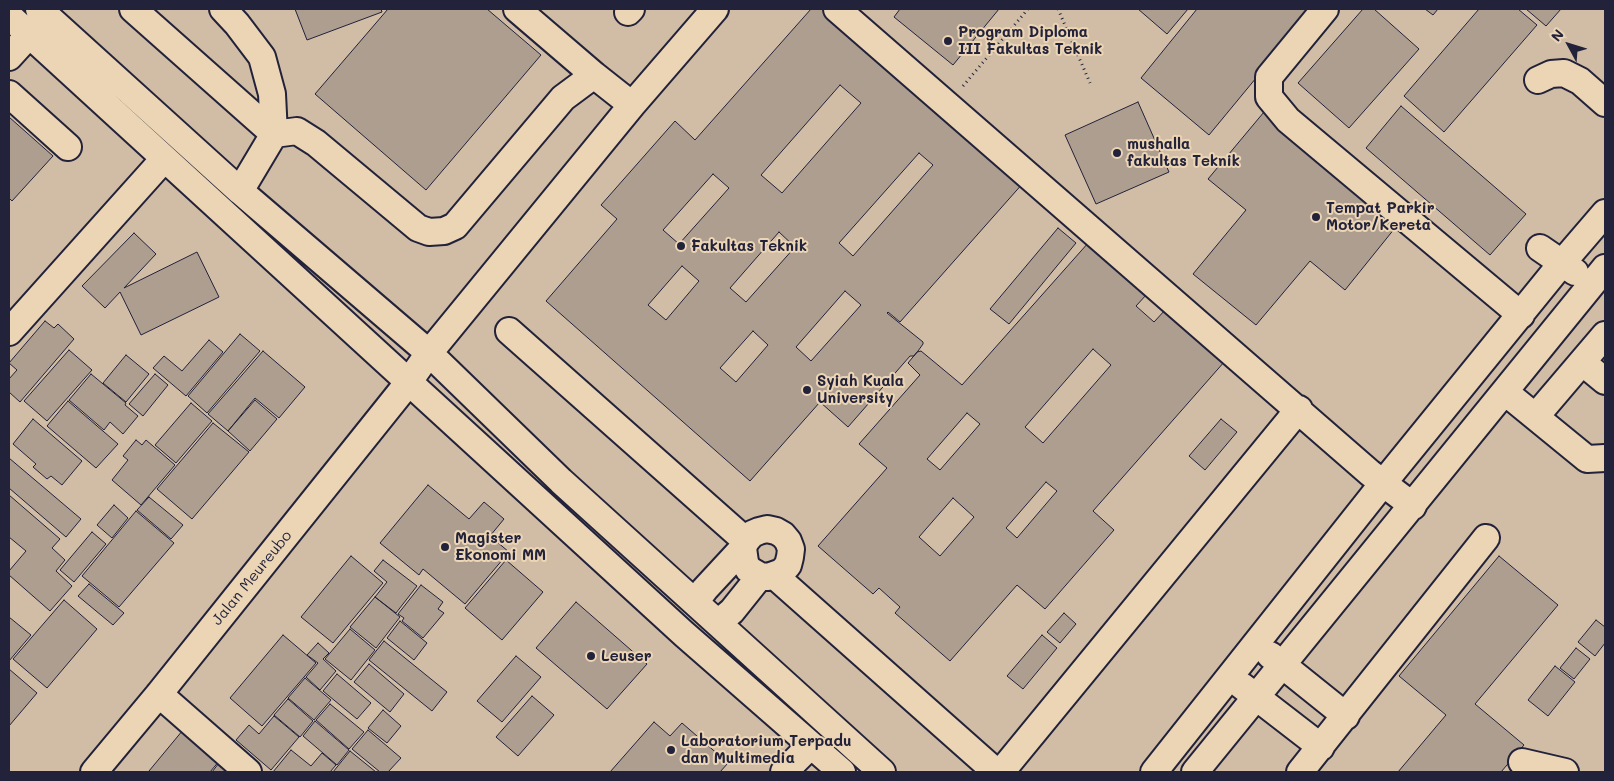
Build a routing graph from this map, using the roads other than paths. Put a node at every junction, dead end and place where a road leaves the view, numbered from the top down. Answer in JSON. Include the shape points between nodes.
{"nodes":[{"id":1,"x":40,"y":9,"type":"edge"},
{"id":2,"x":133,"y":9,"type":"edge"},
{"id":3,"x":223,"y":9,"type":"edge"},
{"id":4,"x":518,"y":9,"type":"edge"},
{"id":5,"x":837,"y":9,"type":"edge"},
{"id":6,"x":1325,"y":9,"type":"edge"},
{"id":7,"x":705,"y":12,"type":"edge"},
{"id":8,"x":9,"y":16,"type":"edge"},
{"id":9,"x":28,"y":35,"type":"junction"},
{"id":10,"x":9,"y":57,"type":"edge"},
{"id":11,"x":594,"y":75,"type":"junction"},
{"id":12,"x":1538,"y":80,"type":"dead end"},
{"id":13,"x":9,"y":94,"type":"edge"},
{"id":14,"x":1605,"y":103,"type":"edge"},
{"id":15,"x":632,"y":105,"type":"junction"},
{"id":16,"x":274,"y":134,"type":"junction"},
{"id":17,"x":68,"y":146,"type":"dead end"},
{"id":18,"x":164,"y":159,"type":"junction"},
{"id":19,"x":240,"y":191,"type":"junction"},
{"id":20,"x":1605,"y":213,"type":"edge"},
{"id":21,"x":1540,"y":248,"type":"dead end"},
{"id":22,"x":1562,"y":263,"type":"junction"},
{"id":23,"x":1601,"y":275,"type":"edge"},
{"id":24,"x":1521,"y":315,"type":"junction"},
{"id":25,"x":509,"y":331,"type":"dead end"},
{"id":26,"x":9,"y":332,"type":"edge"},
{"id":27,"x":1605,"y":334,"type":"edge"},
{"id":28,"x":429,"y":353,"type":"junction"},
{"id":29,"x":1582,"y":362,"type":"junction"},
{"id":30,"x":1605,"y":381,"type":"edge"},
{"id":31,"x":408,"y":383,"type":"junction"},
{"id":32,"x":1505,"y":392,"type":"junction"},
{"id":33,"x":1298,"y":409,"type":"junction"},
{"id":34,"x":1536,"y":416,"type":"junction"},
{"id":35,"x":1605,"y":458,"type":"edge"},
{"id":36,"x":1384,"y":482,"type":"junction"},
{"id":37,"x":1413,"y":506,"type":"junction"},
{"id":38,"x":1486,"y":538,"type":"dead end"},
{"id":39,"x":745,"y":545,"type":"junction"},
{"id":40,"x":768,"y":576,"type":"junction"},
{"id":41,"x":706,"y":612,"type":"junction"},
{"id":42,"x":684,"y":634,"type":"junction"},
{"id":43,"x":1255,"y":644,"type":"junction"},
{"id":44,"x":1283,"y":665,"type":"junction"},
{"id":45,"x":1230,"y":676,"type":"junction"},
{"id":46,"x":159,"y":694,"type":"junction"},
{"id":47,"x":1256,"y":697,"type":"junction"},
{"id":48,"x":1346,"y":716,"type":"junction"},
{"id":49,"x":811,"y":745,"type":"junction"},
{"id":50,"x":1321,"y":747,"type":"junction"},
{"id":51,"x":1522,"y":762,"type":"dead end"},
{"id":52,"x":94,"y":772,"type":"edge"},
{"id":53,"x":248,"y":772,"type":"edge"},
{"id":54,"x":784,"y":772,"type":"edge"},
{"id":55,"x":842,"y":772,"type":"edge"},
{"id":56,"x":882,"y":772,"type":"edge"},
{"id":57,"x":996,"y":772,"type":"edge"},
{"id":58,"x":1001,"y":772,"type":"edge"},
{"id":59,"x":1154,"y":772,"type":"edge"},
{"id":60,"x":1195,"y":772,"type":"edge"},
{"id":61,"x":1300,"y":772,"type":"edge"},
{"id":62,"x":1565,"y":772,"type":"edge"}],
"edges":[{"from":1,"to":19,"type":"street"},
{"from":2,"to":16,"type":"street"},
{"from":3,"to":16,"type":"street","via":[[262,57],[272,94]]},
{"from":4,"to":11,"type":"street"},
{"from":5,"to":33,"type":"street"},
{"from":6,"to":24,"type":"street","via":[[1270,77],[1269,98],[1288,120]]},
{"from":7,"to":15,"type":"street","name":"Jalan Meureubo"},
{"from":8,"to":9,"type":"street"},
{"from":9,"to":10,"type":"street"},
{"from":9,"to":18,"type":"street"},
{"from":11,"to":15,"type":"street"},
{"from":11,"to":16,"type":"street","via":[[563,98],[455,226],[444,231],[429,232],[418,228],[316,143],[296,131]]},
{"from":12,"to":14,"type":"street","via":[[1564,73],[1580,81]]},
{"from":13,"to":17,"type":"street"},
{"from":15,"to":28,"type":"street","name":"Jalan Meureubo"},
{"from":16,"to":19,"type":"street"},
{"from":18,"to":26,"type":"street"},
{"from":18,"to":31,"type":"street"},
{"from":19,"to":28,"type":"street"},
{"from":20,"to":22,"type":"street"},
{"from":21,"to":22,"type":"street"},
{"from":22,"to":23,"type":"street"},
{"from":22,"to":24,"type":"street"},
{"from":23,"to":32,"type":"street"},
{"from":24,"to":36,"type":"street"},
{"from":25,"to":39,"type":"street"},
{"from":27,"to":29,"type":"street"},
{"from":28,"to":31,"type":"street","name":"Jalan Meureubo"},
{"from":28,"to":41,"type":"street","via":[[560,481]]},
{"from":29,"to":30,"type":"street"},
{"from":29,"to":34,"type":"street"},
{"from":31,"to":42,"type":"street"},
{"from":31,"to":46,"type":"street","name":"Jalan Meureubo"},
{"from":32,"to":34,"type":"street"},
{"from":32,"to":37,"type":"street"},
{"from":33,"to":36,"type":"street"},
{"from":33,"to":58,"type":"street"},
{"from":34,"to":35,"type":"street","via":[[1587,458]]},
{"from":36,"to":37,"type":"street"},
{"from":36,"to":43,"type":"street"},
{"from":37,"to":44,"type":"street"},
{"from":38,"to":48,"type":"street"},
{"from":39,"to":40,"type":"street","via":[[745,562],[754,573]]},
{"from":39,"to":40,"type":"street","via":[[752,534],[767,529],[776,530],[788,541],[791,549],[788,565],[782,572]]},
{"from":39,"to":41,"type":"street","via":[[704,589]]},
{"from":40,"to":41,"type":"street","via":[[732,611]]},
{"from":40,"to":57,"type":"street"},
{"from":41,"to":42,"type":"street"},
{"from":41,"to":56,"type":"street"},
{"from":42,"to":49,"type":"street"},
{"from":43,"to":44,"type":"street"},
{"from":43,"to":45,"type":"street"},
{"from":44,"to":47,"type":"street"},
{"from":44,"to":48,"type":"street"},
{"from":45,"to":47,"type":"street"},
{"from":45,"to":59,"type":"street"},
{"from":46,"to":52,"type":"street","name":"Jalan Meureubo"},
{"from":46,"to":53,"type":"street"},
{"from":47,"to":50,"type":"street"},
{"from":47,"to":60,"type":"street"},
{"from":48,"to":50,"type":"street"},
{"from":49,"to":54,"type":"street"},
{"from":49,"to":55,"type":"street"},
{"from":50,"to":61,"type":"street"},
{"from":51,"to":62,"type":"street"}]}
